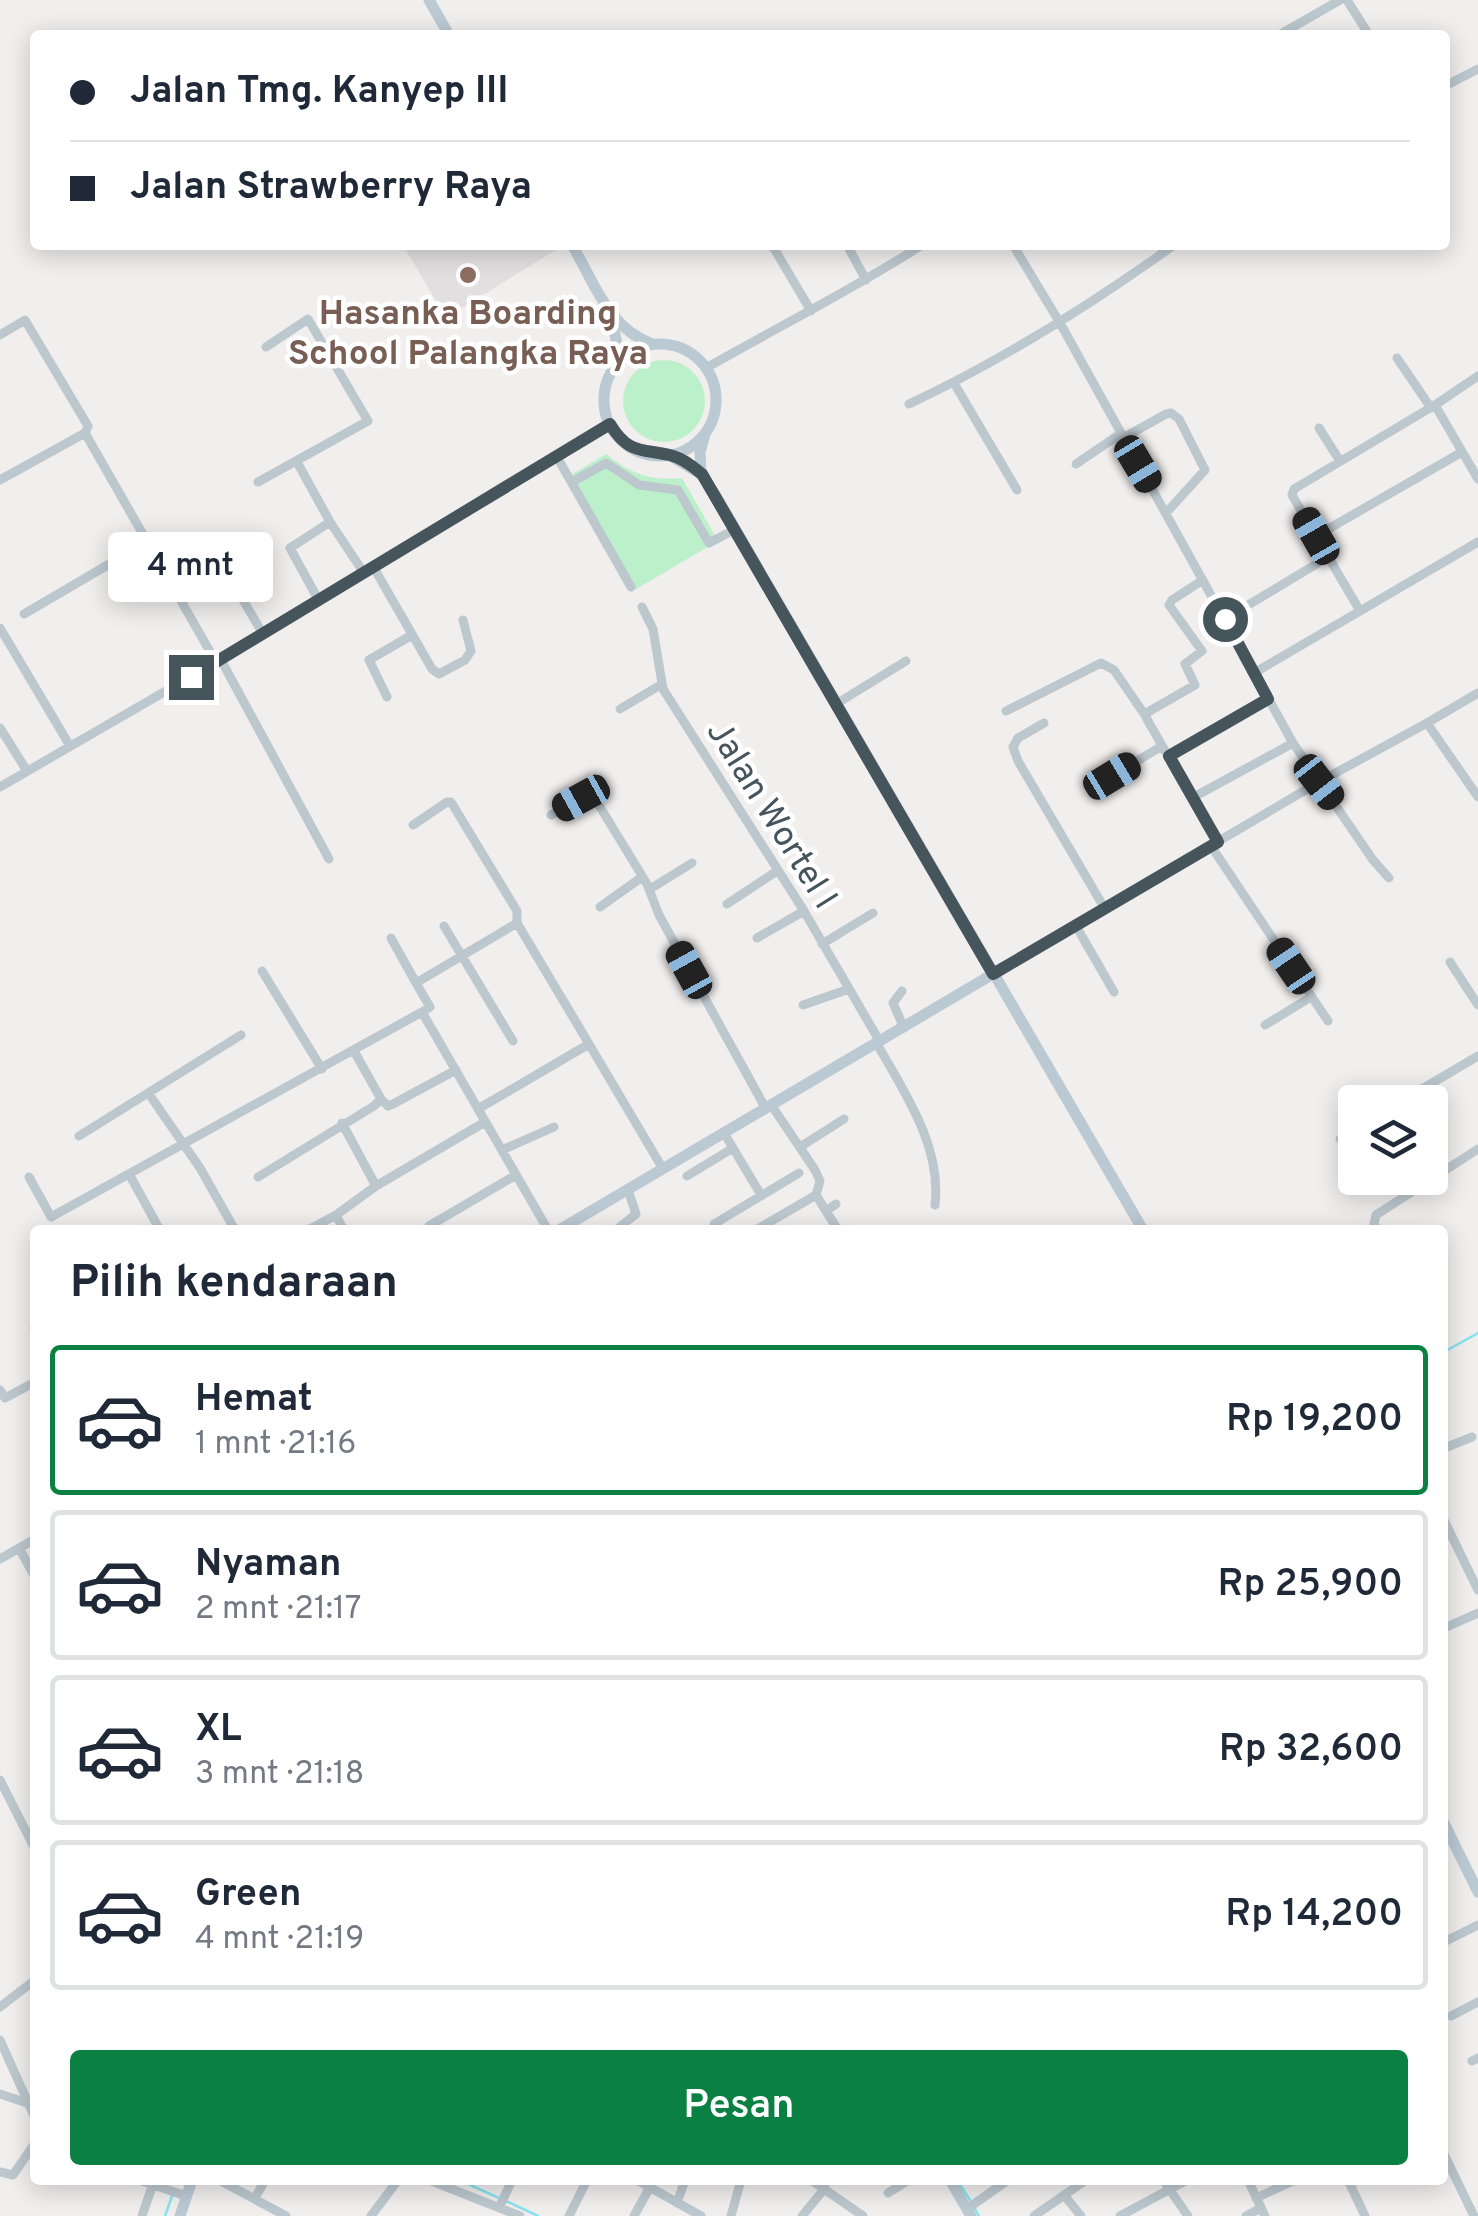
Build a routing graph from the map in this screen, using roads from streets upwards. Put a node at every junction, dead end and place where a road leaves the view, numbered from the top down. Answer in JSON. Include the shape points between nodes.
{"nodes":[{"id":1,"x":429,"y":0,"type":"edge"},
{"id":2,"x":1343,"y":0,"type":"edge"},
{"id":3,"x":446,"y":30,"type":"edge"},
{"id":4,"x":1288,"y":30,"type":"edge"},
{"id":5,"x":1365,"y":30,"type":"edge"},
{"id":6,"x":1478,"y":70,"type":"edge"},
{"id":7,"x":1450,"y":84,"type":"edge"},
{"id":8,"x":575,"y":250,"type":"edge"},
{"id":9,"x":775,"y":250,"type":"edge"},
{"id":10,"x":850,"y":250,"type":"edge"},
{"id":11,"x":914,"y":250,"type":"edge"},
{"id":12,"x":1016,"y":250,"type":"edge"},
{"id":13,"x":1167,"y":250,"type":"edge"},
{"id":14,"x":866,"y":280,"type":"junction"},
{"id":15,"x":811,"y":312,"type":"junction"},
{"id":16,"x":611,"y":316,"type":"junction"},
{"id":17,"x":1060,"y":323,"type":"junction"},
{"id":18,"x":0,"y":336,"type":"edge"},
{"id":19,"x":652,"y":344,"type":"junction"},
{"id":20,"x":266,"y":346,"type":"dead end"},
{"id":21,"x":1397,"y":358,"type":"dead end"},
{"id":22,"x":616,"y":365,"type":"junction"},
{"id":23,"x":706,"y":368,"type":"junction"},
{"id":24,"x":1478,"y":376,"type":"edge"},
{"id":25,"x":954,"y":383,"type":"junction"},
{"id":26,"x":909,"y":404,"type":"dead end"},
{"id":27,"x":1433,"y":407,"type":"junction"},
{"id":28,"x":610,"y":424,"type":"junction"},
{"id":29,"x":1320,"y":428,"type":"dead end"},
{"id":30,"x":706,"y":431,"type":"junction"},
{"id":31,"x":85,"y":433,"type":"junction"},
{"id":32,"x":1122,"y":436,"type":"junction"},
{"id":33,"x":1462,"y":452,"type":"junction"},
{"id":34,"x":669,"y":454,"type":"junction"},
{"id":35,"x":557,"y":457,"type":"junction"},
{"id":36,"x":1340,"y":461,"type":"junction"},
{"id":37,"x":298,"y":462,"type":"junction"},
{"id":38,"x":1076,"y":464,"type":"dead end"},
{"id":39,"x":702,"y":474,"type":"junction"},
{"id":40,"x":1478,"y":479,"type":"edge"},
{"id":41,"x":0,"y":480,"type":"edge"},
{"id":42,"x":258,"y":482,"type":"dead end"},
{"id":43,"x":572,"y":482,"type":"junction"},
{"id":44,"x":1017,"y":490,"type":"dead end"},
{"id":45,"x":1166,"y":513,"type":"junction"},
{"id":46,"x":330,"y":522,"type":"junction"},
{"id":47,"x":728,"y":533,"type":"dead end"},
{"id":48,"x":1316,"y":536,"type":"junction"},
{"id":49,"x":147,"y":542,"type":"junction"},
{"id":50,"x":1478,"y":542,"type":"edge"},
{"id":51,"x":1328,"y":557,"type":"junction"},
{"id":52,"x":369,"y":570,"type":"junction"},
{"id":53,"x":228,"y":576,"type":"dead end"},
{"id":54,"x":1203,"y":580,"type":"junction"},
{"id":55,"x":631,"y":587,"type":"dead end"},
{"id":56,"x":319,"y":601,"type":"junction"},
{"id":57,"x":642,"y":607,"type":"dead end"},
{"id":58,"x":1360,"y":610,"type":"junction"},
{"id":59,"x":24,"y":614,"type":"dead end"},
{"id":60,"x":1225,"y":619,"type":"junction"},
{"id":61,"x":462,"y":620,"type":"dead end"},
{"id":62,"x":0,"y":628,"type":"edge"},
{"id":63,"x":263,"y":634,"type":"junction"},
{"id":64,"x":412,"y":635,"type":"junction"},
{"id":65,"x":218,"y":661,"type":"junction"},
{"id":66,"x":906,"y":661,"type":"dead end"},
{"id":67,"x":1254,"y":673,"type":"junction"},
{"id":68,"x":662,"y":684,"type":"junction"},
{"id":69,"x":1478,"y":693,"type":"edge"},
{"id":70,"x":387,"y":697,"type":"dead end"},
{"id":71,"x":1268,"y":699,"type":"junction"},
{"id":72,"x":836,"y":704,"type":"junction"},
{"id":73,"x":620,"y":709,"type":"dead end"},
{"id":74,"x":1006,"y":711,"type":"dead end"},
{"id":75,"x":1145,"y":715,"type":"junction"},
{"id":76,"x":1427,"y":722,"type":"junction"},
{"id":77,"x":1044,"y":723,"type":"dead end"},
{"id":78,"x":0,"y":728,"type":"edge"},
{"id":79,"x":1293,"y":742,"type":"junction"},
{"id":80,"x":70,"y":746,"type":"junction"},
{"id":81,"x":1162,"y":746,"type":"junction"},
{"id":82,"x":1169,"y":756,"type":"junction"},
{"id":83,"x":28,"y":771,"type":"junction"},
{"id":84,"x":1112,"y":776,"type":"dead end"},
{"id":85,"x":1319,"y":782,"type":"junction"},
{"id":86,"x":0,"y":787,"type":"edge"},
{"id":87,"x":1478,"y":797,"type":"edge"},
{"id":88,"x":1192,"y":798,"type":"junction"},
{"id":89,"x":550,"y":815,"type":"dead end"},
{"id":90,"x":413,"y":825,"type":"dead end"},
{"id":91,"x":1214,"y":844,"type":"junction"},
{"id":92,"x":330,"y":859,"type":"dead end"},
{"id":93,"x":692,"y":863,"type":"dead end"},
{"id":94,"x":777,"y":870,"type":"junction"},
{"id":95,"x":642,"y":877,"type":"junction"},
{"id":96,"x":1390,"y":878,"type":"dead end"},
{"id":97,"x":650,"y":890,"type":"junction"},
{"id":98,"x":727,"y":904,"type":"dead end"},
{"id":99,"x":600,"y":907,"type":"dead end"},
{"id":100,"x":1104,"y":909,"type":"junction"},
{"id":101,"x":804,"y":911,"type":"junction"},
{"id":102,"x":874,"y":913,"type":"dead end"},
{"id":103,"x":517,"y":922,"type":"junction"},
{"id":104,"x":444,"y":926,"type":"dead end"},
{"id":105,"x":1076,"y":926,"type":"junction"},
{"id":106,"x":391,"y":938,"type":"dead end"},
{"id":107,"x":757,"y":938,"type":"dead end"},
{"id":108,"x":822,"y":944,"type":"junction"},
{"id":109,"x":463,"y":954,"type":"junction"},
{"id":110,"x":1450,"y":962,"type":"dead end"},
{"id":111,"x":262,"y":971,"type":"dead end"},
{"id":112,"x":993,"y":974,"type":"junction"},
{"id":113,"x":416,"y":982,"type":"junction"},
{"id":114,"x":849,"y":989,"type":"junction"},
{"id":115,"x":902,"y":991,"type":"dead end"},
{"id":116,"x":1114,"y":992,"type":"dead end"},
{"id":117,"x":1311,"y":997,"type":"junction"},
{"id":118,"x":803,"y":1005,"type":"dead end"},
{"id":119,"x":1478,"y":1006,"type":"edge"},
{"id":120,"x":422,"y":1012,"type":"junction"},
{"id":121,"x":1328,"y":1022,"type":"dead end"},
{"id":122,"x":1265,"y":1025,"type":"dead end"},
{"id":123,"x":904,"y":1028,"type":"junction"},
{"id":124,"x":241,"y":1035,"type":"dead end"},
{"id":125,"x":513,"y":1041,"type":"dead end"},
{"id":126,"x":589,"y":1044,"type":"junction"},
{"id":127,"x":878,"y":1044,"type":"junction"},
{"id":128,"x":354,"y":1052,"type":"junction"},
{"id":129,"x":1478,"y":1056,"type":"edge"},
{"id":130,"x":322,"y":1069,"type":"junction"},
{"id":131,"x":456,"y":1070,"type":"junction"},
{"id":132,"x":1429,"y":1085,"type":"edge"},
{"id":133,"x":149,"y":1094,"type":"junction"},
{"id":134,"x":381,"y":1098,"type":"junction"},
{"id":135,"x":769,"y":1107,"type":"junction"},
{"id":136,"x":478,"y":1109,"type":"junction"},
{"id":137,"x":844,"y":1119,"type":"dead end"},
{"id":138,"x":485,"y":1122,"type":"junction"},
{"id":139,"x":342,"y":1123,"type":"junction"},
{"id":140,"x":554,"y":1127,"type":"dead end"},
{"id":141,"x":724,"y":1134,"type":"junction"},
{"id":142,"x":79,"y":1136,"type":"dead end"},
{"id":143,"x":182,"y":1144,"type":"junction"},
{"id":144,"x":800,"y":1146,"type":"junction"},
{"id":145,"x":733,"y":1148,"type":"junction"},
{"id":146,"x":1478,"y":1149,"type":"edge"},
{"id":147,"x":502,"y":1150,"type":"junction"},
{"id":148,"x":663,"y":1169,"type":"junction"},
{"id":149,"x":799,"y":1173,"type":"dead end"},
{"id":150,"x":129,"y":1174,"type":"junction"},
{"id":151,"x":516,"y":1175,"type":"junction"},
{"id":152,"x":258,"y":1176,"type":"dead end"},
{"id":153,"x":687,"y":1176,"type":"dead end"},
{"id":154,"x":29,"y":1177,"type":"dead end"},
{"id":155,"x":376,"y":1186,"type":"junction"},
{"id":156,"x":628,"y":1190,"type":"junction"},
{"id":157,"x":816,"y":1195,"type":"junction"},
{"id":158,"x":761,"y":1196,"type":"junction"},
{"id":159,"x":836,"y":1204,"type":"dead end"},
{"id":160,"x":935,"y":1204,"type":"dead end"},
{"id":161,"x":826,"y":1211,"type":"junction"},
{"id":162,"x":336,"y":1215,"type":"junction"},
{"id":163,"x":582,"y":1216,"type":"junction"},
{"id":164,"x":714,"y":1224,"type":"dead end"},
{"id":165,"x":157,"y":1225,"type":"edge"},
{"id":166,"x":232,"y":1225,"type":"edge"},
{"id":167,"x":317,"y":1225,"type":"edge"},
{"id":168,"x":341,"y":1225,"type":"edge"},
{"id":169,"x":431,"y":1225,"type":"edge"},
{"id":170,"x":545,"y":1225,"type":"edge"},
{"id":171,"x":568,"y":1225,"type":"edge"},
{"id":172,"x":586,"y":1225,"type":"edge"},
{"id":173,"x":622,"y":1225,"type":"edge"},
{"id":174,"x":765,"y":1225,"type":"edge"},
{"id":175,"x":835,"y":1225,"type":"edge"},
{"id":176,"x":1140,"y":1225,"type":"edge"},
{"id":177,"x":1375,"y":1225,"type":"edge"},
{"id":178,"x":30,"y":1384,"type":"edge"},
{"id":179,"x":2,"y":1396,"type":"edge"},
{"id":180,"x":1472,"y":1437,"type":"dead end"},
{"id":181,"x":1448,"y":1447,"type":"edge"},
{"id":182,"x":1448,"y":1528,"type":"edge"},
{"id":183,"x":30,"y":1542,"type":"edge"},
{"id":184,"x":19,"y":1548,"type":"junction"},
{"id":185,"x":0,"y":1559,"type":"edge"},
{"id":186,"x":30,"y":1569,"type":"edge"},
{"id":187,"x":1478,"y":1590,"type":"edge"},
{"id":188,"x":1478,"y":1614,"type":"edge"},
{"id":189,"x":1448,"y":1626,"type":"edge"},
{"id":190,"x":0,"y":1780,"type":"edge"},
{"id":191,"x":1448,"y":1832,"type":"edge"},
{"id":192,"x":30,"y":1839,"type":"edge"},
{"id":193,"x":1478,"y":1892,"type":"edge"},
{"id":194,"x":1478,"y":1925,"type":"edge"},
{"id":195,"x":1448,"y":1940,"type":"edge"},
{"id":196,"x":30,"y":1984,"type":"edge"},
{"id":197,"x":1478,"y":2002,"type":"edge"},
{"id":198,"x":0,"y":2007,"type":"edge"},
{"id":199,"x":1451,"y":2016,"type":"dead end"},
{"id":200,"x":0,"y":2040,"type":"edge"},
{"id":201,"x":0,"y":2094,"type":"edge"},
{"id":202,"x":27,"y":2103,"type":"junction"},
{"id":203,"x":30,"y":2109,"type":"edge"},
{"id":204,"x":30,"y":2149,"type":"edge"},
{"id":205,"x":1448,"y":2162,"type":"edge"},
{"id":206,"x":0,"y":2172,"type":"edge"},
{"id":207,"x":152,"y":2185,"type":"edge"},
{"id":208,"x":159,"y":2185,"type":"edge"},
{"id":209,"x":189,"y":2185,"type":"edge"},
{"id":210,"x":229,"y":2185,"type":"edge"},
{"id":211,"x":262,"y":2185,"type":"edge"},
{"id":212,"x":394,"y":2185,"type":"edge"},
{"id":213,"x":443,"y":2185,"type":"edge"},
{"id":214,"x":510,"y":2185,"type":"edge"},
{"id":215,"x":584,"y":2185,"type":"edge"},
{"id":216,"x":644,"y":2185,"type":"edge"},
{"id":217,"x":648,"y":2185,"type":"edge"},
{"id":218,"x":684,"y":2185,"type":"edge"},
{"id":219,"x":739,"y":2185,"type":"edge"},
{"id":220,"x":820,"y":2185,"type":"edge"},
{"id":221,"x":901,"y":2185,"type":"edge"},
{"id":222,"x":953,"y":2185,"type":"edge"},
{"id":223,"x":1002,"y":2185,"type":"edge"},
{"id":224,"x":1079,"y":2185,"type":"edge"},
{"id":225,"x":1166,"y":2185,"type":"edge"},
{"id":226,"x":1178,"y":2185,"type":"edge"},
{"id":227,"x":1288,"y":2185,"type":"edge"},
{"id":228,"x":1350,"y":2185,"type":"edge"},
{"id":229,"x":825,"y":2188,"type":"junction"},
{"id":230,"x":1170,"y":2190,"type":"junction"},
{"id":231,"x":888,"y":2193,"type":"dead end"},
{"id":232,"x":184,"y":2195,"type":"junction"},
{"id":233,"x":1064,"y":2196,"type":"junction"},
{"id":234,"x":254,"y":2198,"type":"junction"},
{"id":235,"x":677,"y":2202,"type":"junction"},
{"id":236,"x":500,"y":2206,"type":"junction"},
{"id":237,"x":1261,"y":2207,"type":"edge"},
{"id":238,"x":969,"y":2212,"type":"edge"},
{"id":239,"x":142,"y":2216,"type":"edge"},
{"id":240,"x":180,"y":2216,"type":"edge"},
{"id":241,"x":286,"y":2216,"type":"edge"},
{"id":242,"x":371,"y":2216,"type":"edge"},
{"id":243,"x":520,"y":2216,"type":"edge"},
{"id":244,"x":569,"y":2216,"type":"edge"},
{"id":245,"x":634,"y":2216,"type":"edge"},
{"id":246,"x":701,"y":2216,"type":"edge"},
{"id":247,"x":731,"y":2216,"type":"edge"},
{"id":248,"x":802,"y":2216,"type":"edge"},
{"id":249,"x":864,"y":2216,"type":"edge"},
{"id":250,"x":1034,"y":2216,"type":"edge"},
{"id":251,"x":1081,"y":2216,"type":"edge"},
{"id":252,"x":1120,"y":2216,"type":"edge"},
{"id":253,"x":1188,"y":2216,"type":"edge"},
{"id":254,"x":1246,"y":2216,"type":"edge"},
{"id":255,"x":1366,"y":2216,"type":"edge"},
{"id":256,"x":1474,"y":2216,"type":"edge"}],
"edges":[{"from":1,"to":3,"type":"street"},
{"from":2,"to":4,"type":"street"},
{"from":2,"to":5,"type":"street"},
{"from":6,"to":7,"type":"street"},
{"from":8,"to":16,"type":"street"},
{"from":9,"to":15,"type":"street"},
{"from":10,"to":14,"type":"street"},
{"from":11,"to":14,"type":"street"},
{"from":12,"to":17,"type":"street"},
{"from":13,"to":17,"type":"street"},
{"from":14,"to":15,"type":"street"},
{"from":15,"to":23,"type":"street"},
{"from":16,"to":19,"type":"street"},
{"from":16,"to":22,"type":"street"},
{"from":17,"to":25,"type":"street"},
{"from":17,"to":32,"type":"street"},
{"from":18,"to":31,"type":"street","via":[[25,320],[88,426]]},
{"from":19,"to":22,"type":"street"},
{"from":19,"to":23,"type":"street","via":[[686,350]]},
{"from":20,"to":37,"type":"street","via":[[308,319],[368,421]]},
{"from":21,"to":27,"type":"street"},
{"from":22,"to":28,"type":"street","via":[[604,394]]},
{"from":23,"to":30,"type":"street","via":[[716,396]]},
{"from":24,"to":27,"type":"street"},
{"from":25,"to":26,"type":"street"},
{"from":25,"to":44,"type":"street"},
{"from":27,"to":33,"type":"street"},
{"from":27,"to":36,"type":"street"},
{"from":28,"to":34,"type":"street","via":[[634,449]]},
{"from":28,"to":35,"type":"street"},
{"from":29,"to":36,"type":"street"},
{"from":30,"to":34,"type":"street"},
{"from":30,"to":39,"type":"street"},
{"from":31,"to":41,"type":"street"},
{"from":31,"to":49,"type":"street"},
{"from":32,"to":38,"type":"street"},
{"from":32,"to":45,"type":"street"},
{"from":32,"to":45,"type":"street","via":[[1166,414],[1179,419],[1204,470]]},
{"from":33,"to":40,"type":"street"},
{"from":33,"to":48,"type":"street"},
{"from":34,"to":39,"type":"street"},
{"from":35,"to":43,"type":"street"},
{"from":35,"to":52,"type":"street"},
{"from":36,"to":48,"type":"street","via":[[1292,492]]},
{"from":37,"to":42,"type":"street"},
{"from":37,"to":46,"type":"street"},
{"from":39,"to":72,"type":"street"},
{"from":43,"to":47,"type":"street","via":[[606,462],[639,485],[678,490],[708,544]]},
{"from":43,"to":55,"type":"street"},
{"from":45,"to":54,"type":"street"},
{"from":46,"to":52,"type":"street"},
{"from":46,"to":56,"type":"street","via":[[290,548]]},
{"from":48,"to":51,"type":"street"},
{"from":49,"to":59,"type":"street"},
{"from":49,"to":65,"type":"street"},
{"from":50,"to":58,"type":"street"},
{"from":51,"to":58,"type":"street"},
{"from":51,"to":60,"type":"street"},
{"from":52,"to":56,"type":"street"},
{"from":52,"to":64,"type":"street"},
{"from":53,"to":63,"type":"street"},
{"from":54,"to":60,"type":"street"},
{"from":54,"to":75,"type":"street","via":[[1169,605],[1202,650],[1186,664],[1195,685]]},
{"from":56,"to":63,"type":"street"},
{"from":57,"to":68,"type":"street","name":"Jalan Wortel I","via":[[653,629]]},
{"from":58,"to":67,"type":"street"},
{"from":60,"to":67,"type":"street"},
{"from":61,"to":64,"type":"street","via":[[472,651],[443,673],[432,669]]},
{"from":62,"to":80,"type":"street"},
{"from":63,"to":65,"type":"street"},
{"from":64,"to":70,"type":"street","via":[[368,660]]},
{"from":65,"to":80,"type":"street"},
{"from":65,"to":92,"type":"street"},
{"from":66,"to":72,"type":"street"},
{"from":67,"to":71,"type":"street"},
{"from":68,"to":73,"type":"street"},
{"from":68,"to":94,"type":"street","name":"Jalan Wortel I"},
{"from":69,"to":76,"type":"street"},
{"from":71,"to":79,"type":"street"},
{"from":71,"to":82,"type":"street"},
{"from":72,"to":112,"type":"street"},
{"from":74,"to":75,"type":"street","via":[[1101,663],[1114,670]]},
{"from":75,"to":81,"type":"street"},
{"from":76,"to":85,"type":"street"},
{"from":76,"to":87,"type":"street"},
{"from":77,"to":100,"type":"street","via":[[1013,747]]},
{"from":78,"to":83,"type":"street"},
{"from":79,"to":85,"type":"street"},
{"from":79,"to":88,"type":"street"},
{"from":80,"to":83,"type":"street"},
{"from":81,"to":82,"type":"street"},
{"from":81,"to":84,"type":"street"},
{"from":82,"to":88,"type":"street"},
{"from":83,"to":86,"type":"street"},
{"from":85,"to":91,"type":"street"},
{"from":85,"to":96,"type":"street"},
{"from":88,"to":91,"type":"street"},
{"from":89,"to":95,"type":"street","via":[[593,798]]},
{"from":90,"to":103,"type":"street","via":[[451,802],[517,911]]},
{"from":91,"to":100,"type":"street"},
{"from":91,"to":117,"type":"street"},
{"from":93,"to":97,"type":"street"},
{"from":94,"to":98,"type":"street"},
{"from":94,"to":101,"type":"street","name":"Jalan Wortel I"},
{"from":95,"to":97,"type":"street"},
{"from":95,"to":99,"type":"street"},
{"from":97,"to":135,"type":"street"},
{"from":100,"to":105,"type":"street"},
{"from":101,"to":107,"type":"street"},
{"from":101,"to":108,"type":"street","name":"Jalan Wortel I"},
{"from":102,"to":108,"type":"street"},
{"from":103,"to":109,"type":"street"},
{"from":103,"to":126,"type":"street"},
{"from":104,"to":109,"type":"street"},
{"from":105,"to":112,"type":"street"},
{"from":105,"to":116,"type":"street"},
{"from":106,"to":113,"type":"street"},
{"from":108,"to":114,"type":"street","name":"Jalan Wortel I"},
{"from":109,"to":113,"type":"street"},
{"from":109,"to":125,"type":"street"},
{"from":110,"to":119,"type":"street"},
{"from":111,"to":130,"type":"street"},
{"from":112,"to":123,"type":"street"},
{"from":112,"to":176,"type":"street"},
{"from":113,"to":120,"type":"street","via":[[430,1006]]},
{"from":114,"to":118,"type":"street"},
{"from":114,"to":127,"type":"street","name":"Jalan Wortel I"},
{"from":115,"to":123,"type":"street","via":[[892,1004]]},
{"from":117,"to":121,"type":"street"},
{"from":117,"to":122,"type":"street"},
{"from":120,"to":128,"type":"street"},
{"from":120,"to":131,"type":"street"},
{"from":123,"to":127,"type":"street"},
{"from":124,"to":133,"type":"street"},
{"from":126,"to":136,"type":"street"},
{"from":126,"to":148,"type":"street"},
{"from":127,"to":135,"type":"street"},
{"from":127,"to":160,"type":"street","name":"Jalan Wortel I","via":[[927,1140],[938,1180]]},
{"from":128,"to":130,"type":"street"},
{"from":128,"to":134,"type":"street"},
{"from":129,"to":132,"type":"street"},
{"from":130,"to":143,"type":"street"},
{"from":131,"to":134,"type":"street","via":[[388,1106]]},
{"from":131,"to":136,"type":"street"},
{"from":133,"to":142,"type":"street"},
{"from":133,"to":143,"type":"street"},
{"from":134,"to":139,"type":"street"},
{"from":135,"to":141,"type":"street"},
{"from":135,"to":144,"type":"street"},
{"from":136,"to":138,"type":"street"},
{"from":137,"to":144,"type":"street"},
{"from":138,"to":147,"type":"street"},
{"from":138,"to":155,"type":"street"},
{"from":139,"to":152,"type":"street"},
{"from":139,"to":155,"type":"street"},
{"from":140,"to":147,"type":"street"},
{"from":141,"to":145,"type":"street"},
{"from":141,"to":148,"type":"street"},
{"from":143,"to":150,"type":"street"},
{"from":143,"to":166,"type":"street"},
{"from":144,"to":157,"type":"street","via":[[820,1182]]},
{"from":145,"to":153,"type":"street"},
{"from":145,"to":158,"type":"street"},
{"from":146,"to":177,"type":"street","via":[[1376,1216]]},
{"from":147,"to":151,"type":"street"},
{"from":148,"to":156,"type":"street"},
{"from":149,"to":158,"type":"street"},
{"from":150,"to":154,"type":"street","via":[[51,1218]]},
{"from":150,"to":165,"type":"street"},
{"from":151,"to":169,"type":"street"},
{"from":151,"to":170,"type":"street"},
{"from":155,"to":162,"type":"street"},
{"from":156,"to":163,"type":"street"},
{"from":156,"to":173,"type":"street","via":[[636,1214]]},
{"from":157,"to":161,"type":"street"},
{"from":157,"to":174,"type":"street"},
{"from":158,"to":164,"type":"street"},
{"from":159,"to":161,"type":"street"},
{"from":161,"to":175,"type":"street"},
{"from":162,"to":167,"type":"street"},
{"from":162,"to":168,"type":"street"},
{"from":163,"to":171,"type":"street"},
{"from":163,"to":172,"type":"street"},
{"from":178,"to":179,"type":"street"},
{"from":180,"to":181,"type":"street"},
{"from":182,"to":187,"type":"street"},
{"from":183,"to":184,"type":"street"},
{"from":184,"to":185,"type":"street"},
{"from":184,"to":186,"type":"street"},
{"from":188,"to":189,"type":"street"},
{"from":190,"to":192,"type":"street"},
{"from":191,"to":193,"type":"street"},
{"from":194,"to":195,"type":"street"},
{"from":196,"to":198,"type":"street"},
{"from":197,"to":199,"type":"street"},
{"from":200,"to":202,"type":"street"},
{"from":201,"to":202,"type":"street"},
{"from":202,"to":203,"type":"street"},
{"from":204,"to":206,"type":"street","via":[[13,2174]]},
{"from":205,"to":256,"type":"street"},
{"from":207,"to":239,"type":"street"},
{"from":208,"to":232,"type":"street"},
{"from":209,"to":232,"type":"street"},
{"from":210,"to":234,"type":"street"},
{"from":211,"to":234,"type":"street"},
{"from":212,"to":242,"type":"street"},
{"from":213,"to":236,"type":"street"},
{"from":214,"to":236,"type":"street"},
{"from":215,"to":244,"type":"street"},
{"from":216,"to":245,"type":"street"},
{"from":217,"to":235,"type":"street"},
{"from":218,"to":235,"type":"street"},
{"from":219,"to":247,"type":"street"},
{"from":220,"to":229,"type":"street"},
{"from":221,"to":231,"type":"street"},
{"from":222,"to":238,"type":"street"},
{"from":223,"to":238,"type":"street"},
{"from":224,"to":233,"type":"street"},
{"from":225,"to":230,"type":"street"},
{"from":226,"to":230,"type":"street"},
{"from":227,"to":237,"type":"street"},
{"from":228,"to":255,"type":"street"},
{"from":229,"to":248,"type":"street"},
{"from":229,"to":249,"type":"street"},
{"from":230,"to":252,"type":"street"},
{"from":230,"to":253,"type":"street"},
{"from":232,"to":240,"type":"street"},
{"from":233,"to":250,"type":"street"},
{"from":233,"to":251,"type":"street"},
{"from":234,"to":241,"type":"street"},
{"from":235,"to":246,"type":"street"},
{"from":236,"to":243,"type":"street"},
{"from":237,"to":254,"type":"street"}]}
